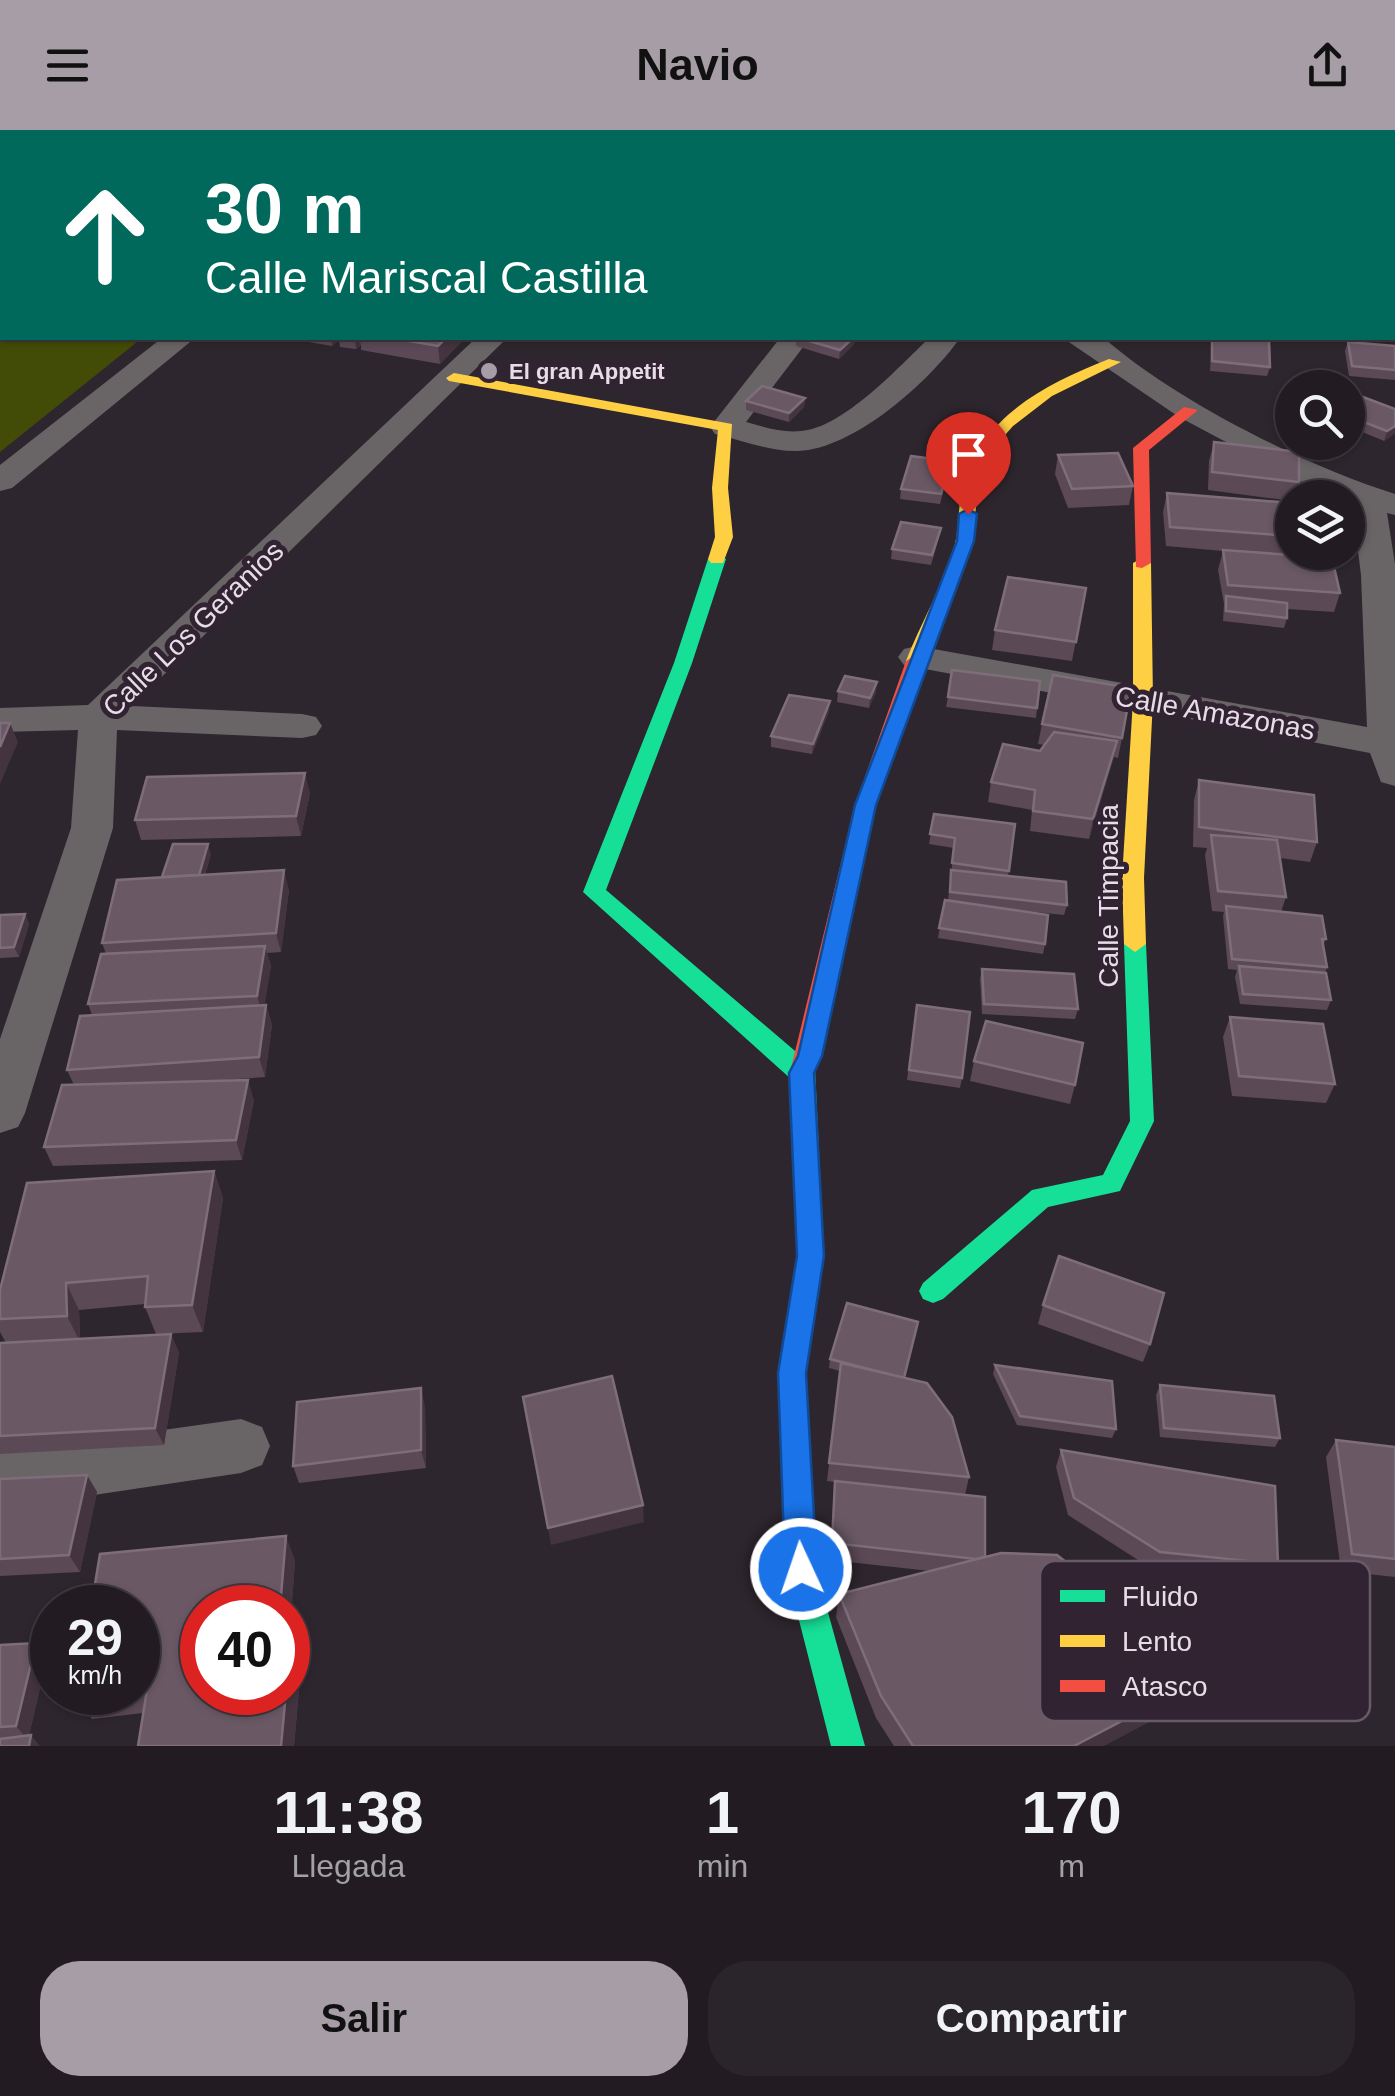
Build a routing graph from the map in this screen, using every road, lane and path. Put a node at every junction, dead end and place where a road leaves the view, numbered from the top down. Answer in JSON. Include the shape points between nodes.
{"nodes":[{"id":1,"x":177,"y":340,"type":"edge"},
{"id":2,"x":490,"y":340,"type":"edge"},
{"id":3,"x":793,"y":340,"type":"edge"},
{"id":4,"x":943,"y":340,"type":"edge"},
{"id":5,"x":1086,"y":340,"type":"edge"},
{"id":6,"x":1114,"y":362,"type":"junction"},
{"id":7,"x":454,"y":378,"type":"junction"},
{"id":8,"x":1190,"y":410,"type":"junction"},
{"id":9,"x":726,"y":427,"type":"junction"},
{"id":10,"x":0,"y":481,"type":"edge"},
{"id":11,"x":1382,"y":501,"type":"edge"},
{"id":12,"x":918,"y":657,"type":"junction"},
{"id":13,"x":1143,"y":700,"type":"junction"},
{"id":14,"x":98,"y":717,"type":"junction"},
{"id":15,"x":0,"y":720,"type":"edge"},
{"id":16,"x":302,"y":726,"type":"dead end"},
{"id":17,"x":1392,"y":754,"type":"edge"},
{"id":18,"x":802,"y":1073,"type":"junction"},
{"id":19,"x":0,"y":1113,"type":"edge"},
{"id":20,"x":932,"y":1291,"type":"dead end"},
{"id":21,"x":241,"y":1446,"type":"dead end"},
{"id":22,"x":0,"y":1482,"type":"edge"},
{"id":23,"x":848,"y":1746,"type":"edge"}],
"edges":[{"from":1,"to":10,"type":"street"},
{"from":2,"to":7,"type":"street","name":"Calle Los Geranios"},
{"from":3,"to":9,"type":"street"},
{"from":4,"to":9,"type":"street","via":[[908,376],[814,440]]},
{"from":5,"to":6,"type":"street"},
{"from":6,"to":8,"type":"street"},
{"from":6,"to":12,"type":"street","via":[[1051,386],[983,454],[970,487],[965,541]]},
{"from":7,"to":9,"type":"street"},
{"from":7,"to":14,"type":"street","name":"Calle Los Geranios"},
{"from":8,"to":11,"type":"street","via":[[1332,485]]},
{"from":8,"to":13,"type":"street","name":"Calle Timpacia","via":[[1141,448]]},
{"from":9,"to":18,"type":"street","via":[[724,537],[594,892]]},
{"from":11,"to":17,"type":"street","via":[[1379,575]]},
{"from":12,"to":13,"type":"street","name":"Calle Amazonas"},
{"from":12,"to":18,"type":"street","via":[[865,805]]},
{"from":13,"to":17,"type":"street","name":"Calle Amazonas"},
{"from":13,"to":20,"type":"street","name":"Calle Timpacia","via":[[1133,878],[1142,1120],[1111,1184],[1041,1198]]},
{"from":14,"to":15,"type":"street"},
{"from":14,"to":16,"type":"street"},
{"from":14,"to":19,"type":"street","name":"Calle Los Geranios","via":[[92,828]]},
{"from":18,"to":23,"type":"street","via":[[811,1256],[792,1373],[801,1569]]},
{"from":21,"to":22,"type":"street"}]}
